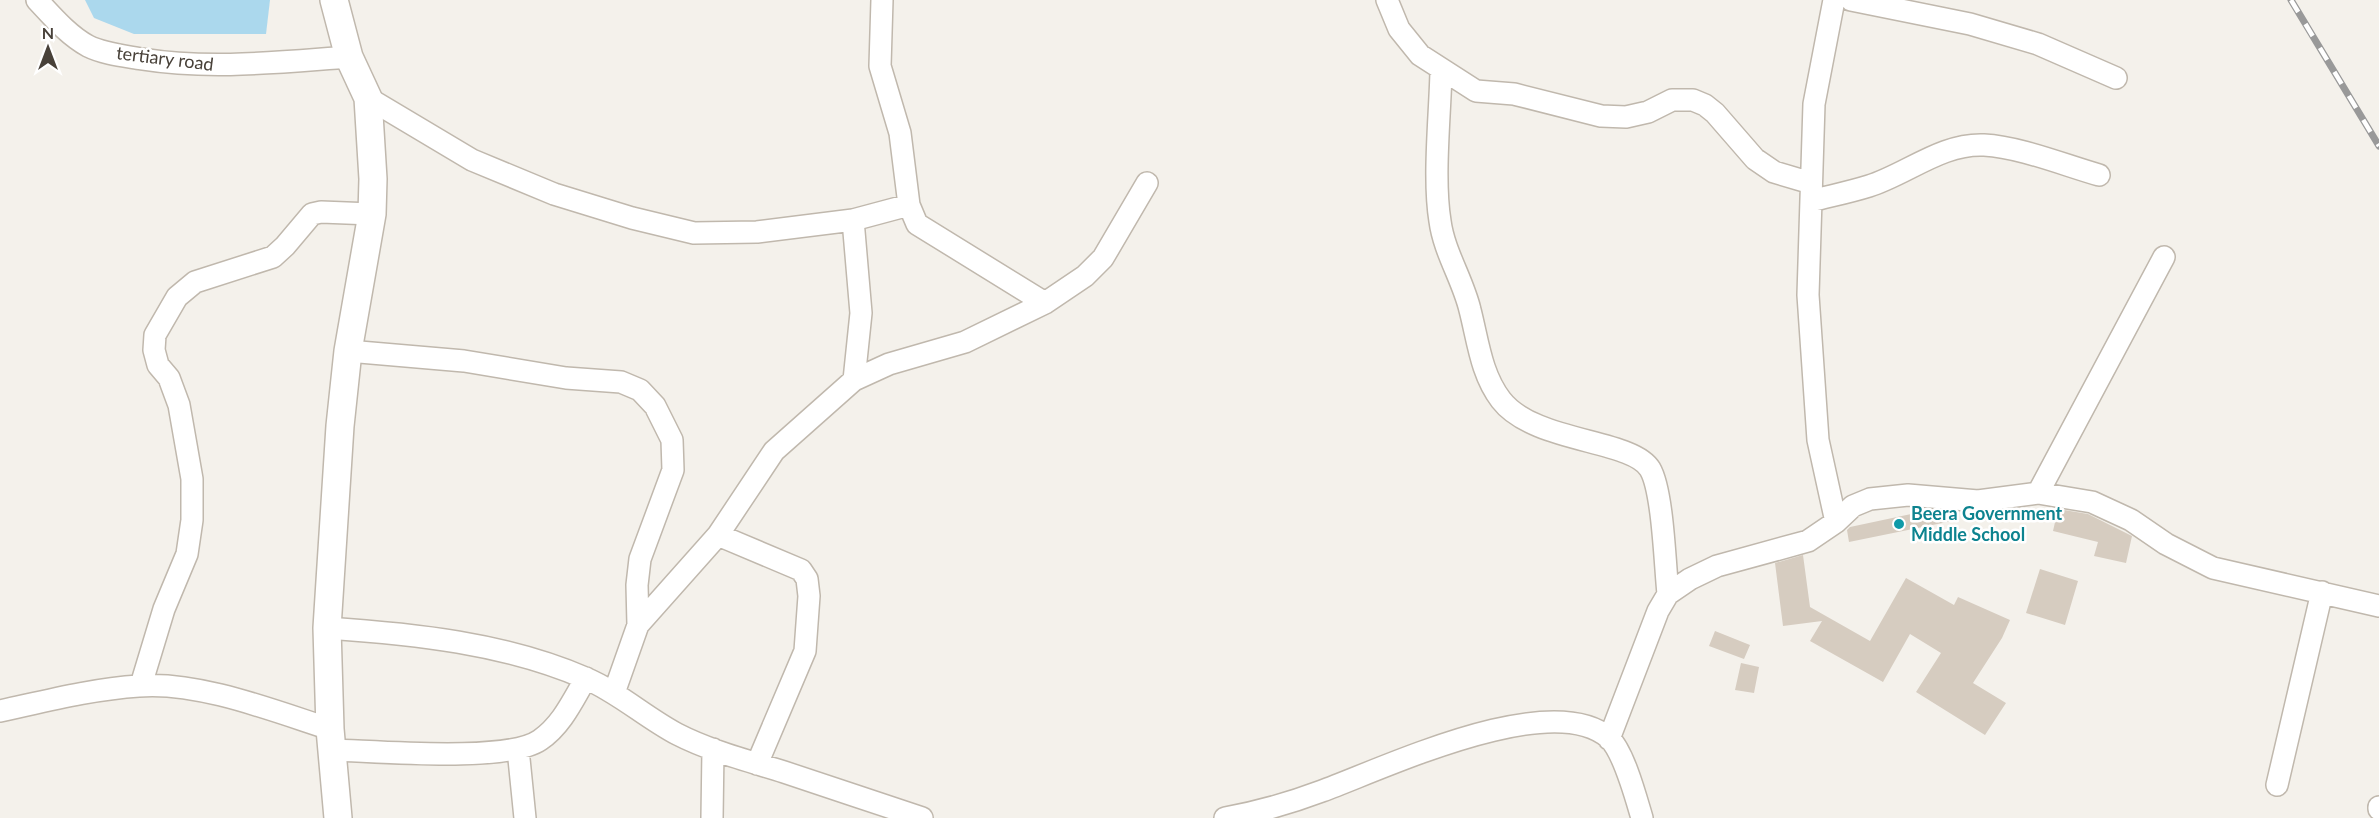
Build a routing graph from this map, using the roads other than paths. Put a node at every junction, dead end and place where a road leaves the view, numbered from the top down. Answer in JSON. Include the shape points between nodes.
{"nodes":[{"id":1,"x":37,"y":0,"type":"edge"},
{"id":2,"x":61,"y":0,"type":"edge"},
{"id":3,"x":334,"y":0,"type":"edge"},
{"id":4,"x":882,"y":0,"type":"edge"},
{"id":5,"x":1387,"y":0,"type":"edge"},
{"id":6,"x":1834,"y":0,"type":"edge"},
{"id":7,"x":1851,"y":0,"type":"edge"},
{"id":8,"x":57,"y":22,"type":"junction"},
{"id":9,"x":349,"y":57,"type":"junction"},
{"id":10,"x":1441,"y":71,"type":"junction"},
{"id":11,"x":2116,"y":78,"type":"dead end"},
{"id":12,"x":368,"y":98,"type":"junction"},
{"id":13,"x":2099,"y":175,"type":"dead end"},
{"id":14,"x":1147,"y":183,"type":"dead end"},
{"id":15,"x":1811,"y":192,"type":"junction"},
{"id":16,"x":909,"y":205,"type":"junction"},
{"id":17,"x":372,"y":214,"type":"junction"},
{"id":18,"x":853,"y":220,"type":"junction"},
{"id":19,"x":2164,"y":257,"type":"dead end"},
{"id":20,"x":1045,"y":303,"type":"junction"},
{"id":21,"x":348,"y":351,"type":"junction"},
{"id":22,"x":854,"y":380,"type":"junction"},
{"id":23,"x":2038,"y":493,"type":"junction"},
{"id":24,"x":1836,"y":522,"type":"junction"},
{"id":25,"x":718,"y":535,"type":"junction"},
{"id":26,"x":2322,"y":592,"type":"junction"},
{"id":27,"x":1668,"y":594,"type":"junction"},
{"id":28,"x":2379,"y":606,"type":"edge"},
{"id":29,"x":638,"y":625,"type":"junction"},
{"id":30,"x":327,"y":628,"type":"junction"},
{"id":31,"x":586,"y":678,"type":"junction"},
{"id":32,"x":141,"y":685,"type":"junction"},
{"id":33,"x":614,"y":693,"type":"junction"},
{"id":34,"x":0,"y":711,"type":"edge"},
{"id":35,"x":331,"y":739,"type":"junction"},
{"id":36,"x":1609,"y":739,"type":"junction"},
{"id":37,"x":518,"y":748,"type":"junction"},
{"id":38,"x":713,"y":748,"type":"junction"},
{"id":39,"x":757,"y":764,"type":"junction"},
{"id":40,"x":2277,"y":785,"type":"dead end"},
{"id":41,"x":338,"y":818,"type":"edge"},
{"id":42,"x":525,"y":818,"type":"edge"},
{"id":43,"x":712,"y":818,"type":"edge"},
{"id":44,"x":922,"y":818,"type":"edge"},
{"id":45,"x":1226,"y":818,"type":"edge"},
{"id":46,"x":1642,"y":818,"type":"edge"}],
"edges":[{"from":1,"to":8,"type":"street","name":"tertiary road"},
{"from":2,"to":8,"type":"street"},
{"from":3,"to":9,"type":"street"},
{"from":4,"to":16,"type":"street","via":[[880,66],[900,133]]},
{"from":5,"to":10,"type":"street","via":[[1399,29],[1420,55]]},
{"from":6,"to":15,"type":"street","via":[[1814,104]]},
{"from":7,"to":11,"type":"street","via":[[1971,24],[2038,44]]},
{"from":8,"to":9,"type":"street","name":"tertiary road","via":[[88,46],[188,66]]},
{"from":9,"to":12,"type":"street"},
{"from":10,"to":15,"type":"street","via":[[1476,91],[1515,94],[1601,116],[1626,117],[1672,100],[1693,100],[1715,113],[1755,159]]},
{"from":10,"to":27,"type":"street","via":[[1440,221],[1470,309],[1486,376],[1502,401],[1538,428],[1635,455],[1650,468]]},
{"from":12,"to":17,"type":"street"},
{"from":12,"to":18,"type":"street","via":[[472,160],[555,194],[658,225],[694,233],[758,232]]},
{"from":13,"to":15,"type":"street","via":[[2000,147],[1960,147],[1936,154],[1912,169],[1869,186]]},
{"from":14,"to":20,"type":"street","via":[[1103,258],[1085,276]]},
{"from":15,"to":24,"type":"street","via":[[1808,295],[1812,373],[1818,440]]},
{"from":16,"to":18,"type":"street"},
{"from":16,"to":20,"type":"street","via":[[917,224]]},
{"from":17,"to":21,"type":"street"},
{"from":17,"to":32,"type":"street","via":[[312,214],[273,256],[195,282],[177,297],[155,335],[154,350],[178,405],[192,478],[192,520],[187,554],[164,609]]},
{"from":18,"to":22,"type":"street","via":[[861,313]]},
{"from":19,"to":23,"type":"street"},
{"from":20,"to":22,"type":"street","via":[[965,342],[889,364]]},
{"from":21,"to":29,"type":"street","via":[[464,361],[566,378],[621,382],[640,390],[655,406],[672,440],[673,470],[640,560]]},
{"from":21,"to":30,"type":"street"},
{"from":22,"to":25,"type":"street","via":[[774,451]]},
{"from":23,"to":24,"type":"street","via":[[1978,501],[1908,495],[1870,499],[1853,506]]},
{"from":23,"to":26,"type":"street","via":[[2092,502],[2213,568]]},
{"from":24,"to":27,"type":"street","via":[[1808,541],[1717,566]]},
{"from":25,"to":29,"type":"street"},
{"from":25,"to":39,"type":"street","via":[[801,570],[807,579],[806,651]]},
{"from":26,"to":28,"type":"street"},
{"from":26,"to":40,"type":"street"},
{"from":27,"to":36,"type":"street"},
{"from":29,"to":33,"type":"street"},
{"from":30,"to":31,"type":"street","via":[[405,633],[505,651]]},
{"from":30,"to":35,"type":"street"},
{"from":31,"to":33,"type":"street"},
{"from":31,"to":37,"type":"street","via":[[551,732]]},
{"from":32,"to":34,"type":"street"},
{"from":32,"to":35,"type":"street","via":[[230,697]]},
{"from":33,"to":38,"type":"street","via":[[677,734]]},
{"from":35,"to":37,"type":"street","via":[[454,754]]},
{"from":35,"to":41,"type":"street"},
{"from":36,"to":45,"type":"street","via":[[1582,723],[1507,726],[1309,796]]},
{"from":36,"to":46,"type":"street"},
{"from":37,"to":42,"type":"street"},
{"from":38,"to":39,"type":"street"},
{"from":38,"to":43,"type":"street"},
{"from":39,"to":44,"type":"street"}]}
